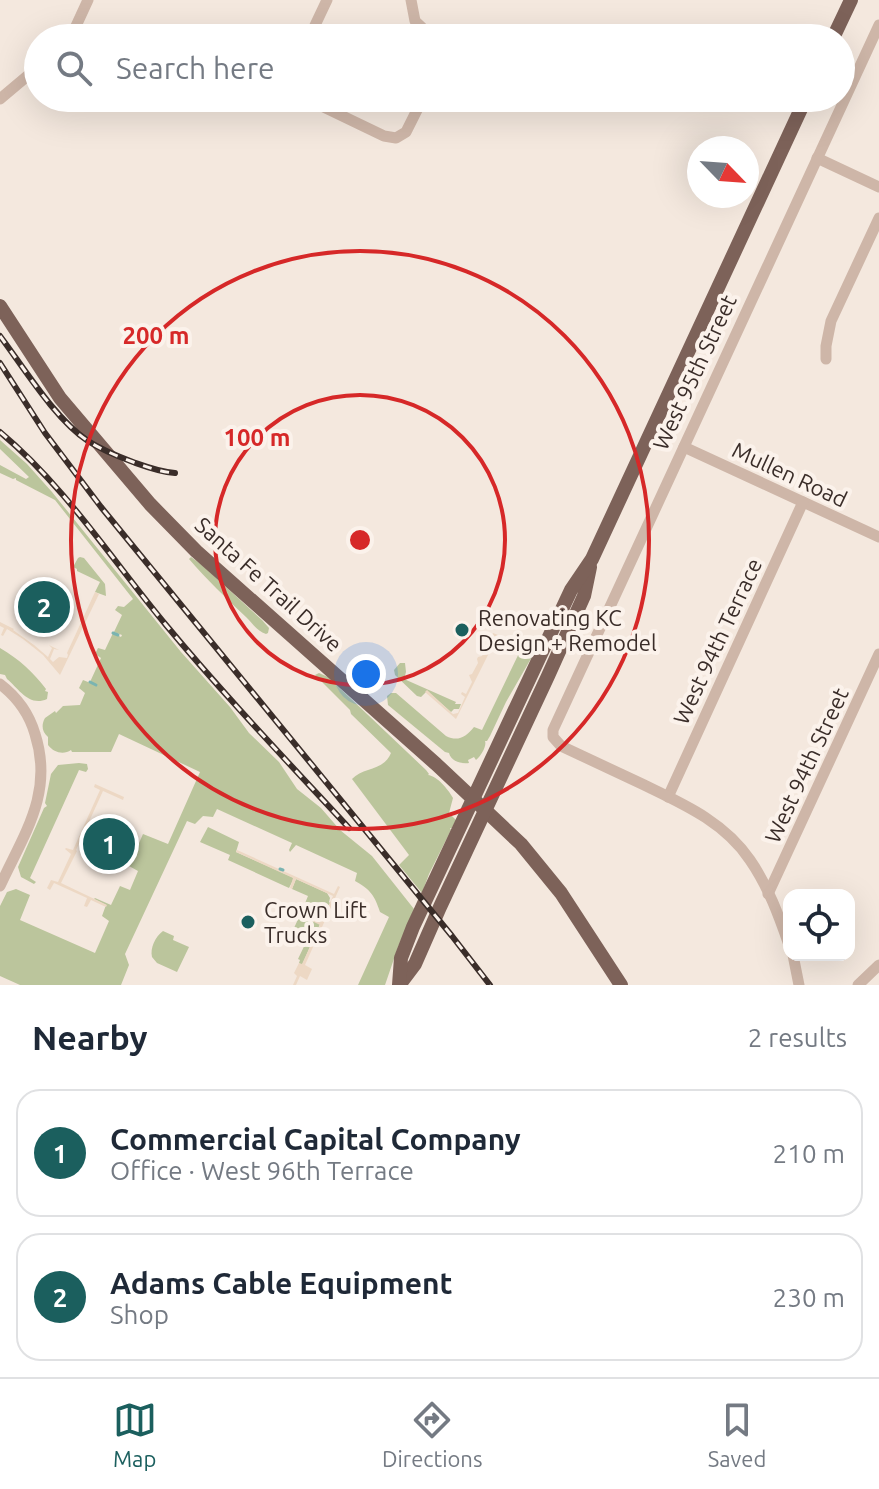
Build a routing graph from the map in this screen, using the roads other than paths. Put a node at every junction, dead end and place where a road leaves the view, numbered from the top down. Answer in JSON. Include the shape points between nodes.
{"nodes":[{"id":1,"x":88,"y":0,"type":"edge"},
{"id":2,"x":327,"y":0,"type":"edge"},
{"id":3,"x":411,"y":0,"type":"edge"},
{"id":4,"x":851,"y":0,"type":"edge"},
{"id":5,"x":77,"y":24,"type":"edge"},
{"id":6,"x":316,"y":24,"type":"edge"},
{"id":7,"x":418,"y":24,"type":"edge"},
{"id":8,"x":840,"y":24,"type":"edge"},
{"id":9,"x":878,"y":31,"type":"edge"},
{"id":10,"x":24,"y":79,"type":"edge"},
{"id":11,"x":855,"y":79,"type":"edge"},
{"id":12,"x":0,"y":99,"type":"edge"},
{"id":13,"x":334,"y":112,"type":"edge"},
{"id":14,"x":416,"y":112,"type":"edge"},
{"id":15,"x":800,"y":112,"type":"edge"},
{"id":16,"x":839,"y":112,"type":"edge"},
{"id":17,"x":817,"y":158,"type":"junction"},
{"id":18,"x":879,"y":187,"type":"edge"},
{"id":19,"x":879,"y":218,"type":"edge"},
{"id":20,"x":0,"y":306,"type":"edge"},
{"id":21,"x":826,"y":359,"type":"dead end"},
{"id":22,"x":684,"y":447,"type":"junction"},
{"id":23,"x":803,"y":502,"type":"junction"},
{"id":24,"x":879,"y":537,"type":"edge"},
{"id":25,"x":592,"y":559,"type":"junction"},
{"id":26,"x":879,"y":654,"type":"edge"},
{"id":27,"x":0,"y":684,"type":"edge"},
{"id":28,"x":668,"y":797,"type":"junction"},
{"id":29,"x":473,"y":799,"type":"junction"},
{"id":30,"x":485,"y":811,"type":"junction"},
{"id":31,"x":0,"y":886,"type":"edge"},
{"id":32,"x":768,"y":894,"type":"junction"},
{"id":33,"x":783,"y":930,"type":"edge"},
{"id":34,"x":794,"y":961,"type":"edge"},
{"id":35,"x":879,"y":965,"type":"edge"},
{"id":36,"x":399,"y":985,"type":"edge"},
{"id":37,"x":621,"y":985,"type":"edge"},
{"id":38,"x":799,"y":985,"type":"edge"},
{"id":39,"x":858,"y":985,"type":"edge"}],
"edges":[{"from":1,"to":5,"type":"street"},
{"from":2,"to":6,"type":"street"},
{"from":3,"to":7,"type":"street"},
{"from":4,"to":8,"type":"main road"},
{"from":9,"to":11,"type":"street","name":"West 95th Street"},
{"from":10,"to":12,"type":"street"},
{"from":13,"to":14,"type":"street","via":[[396,138],[406,132]]},
{"from":15,"to":25,"type":"main road","name":"West 95th Street"},
{"from":16,"to":17,"type":"street","name":"West 95th Street"},
{"from":17,"to":18,"type":"street"},
{"from":17,"to":22,"type":"street","name":"West 95th Street"},
{"from":19,"to":21,"type":"street","via":[[831,321]]},
{"from":20,"to":29,"type":"main road","name":"Santa Fe Trail Drive","via":[[60,398],[166,520]]},
{"from":22,"to":23,"type":"street","name":"Mullen Road"},
{"from":22,"to":28,"type":"street","name":"West 95th Street","via":[[553,730],[561,746]]},
{"from":23,"to":24,"type":"street","name":"Mullen Road"},
{"from":23,"to":28,"type":"street","name":"West 94th Terrace"},
{"from":25,"to":29,"type":"main road","name":"West 95th Street","via":[[571,590]]},
{"from":25,"to":30,"type":"main road","name":"West 95th Street","via":[[584,596]]},
{"from":26,"to":32,"type":"street","name":"West 94th Street"},
{"from":27,"to":31,"type":"street","via":[[29,717],[42,761],[36,807]]},
{"from":28,"to":32,"type":"street","via":[[718,825],[751,862]]},
{"from":29,"to":30,"type":"main road","name":"Santa Fe Trail Drive"},
{"from":29,"to":36,"type":"main road","name":"West 95th Street","via":[[413,927],[401,958]]},
{"from":30,"to":36,"type":"main road","name":"West 95th Street","via":[[415,964]]},
{"from":30,"to":37,"type":"main road","name":"Santa Fe Trail Drive","via":[[553,883]]},
{"from":32,"to":33,"type":"street"},
{"from":34,"to":38,"type":"street"},
{"from":35,"to":39,"type":"street"}]}
